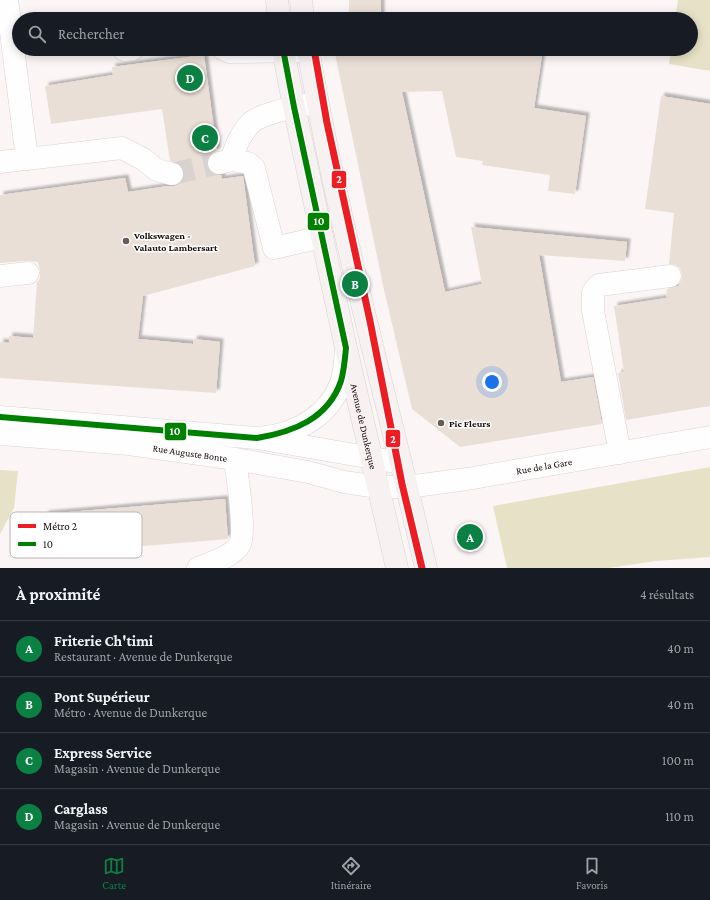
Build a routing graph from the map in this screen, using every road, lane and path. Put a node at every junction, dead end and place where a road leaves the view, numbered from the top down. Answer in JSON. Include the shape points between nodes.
{"nodes":[{"id":1,"x":7,"y":0,"type":"edge"},
{"id":2,"x":277,"y":0,"type":"edge"},
{"id":3,"x":301,"y":0,"type":"edge"},
{"id":4,"x":278,"y":12,"type":"edge"},
{"id":5,"x":302,"y":12,"type":"edge"},
{"id":6,"x":12,"y":40,"type":"edge"},
{"id":7,"x":14,"y":56,"type":"edge"},
{"id":8,"x":284,"y":56,"type":"edge"},
{"id":9,"x":309,"y":56,"type":"edge"},
{"id":10,"x":317,"y":102,"type":"junction"},
{"id":11,"x":294,"y":107,"type":"junction"},
{"id":12,"x":27,"y":159,"type":"junction"},
{"id":13,"x":0,"y":162,"type":"edge"},
{"id":14,"x":172,"y":174,"type":"tunnel mouth"},
{"id":15,"x":322,"y":237,"type":"junction"},
{"id":16,"x":28,"y":273,"type":"dead end"},
{"id":17,"x":0,"y":276,"type":"edge"},
{"id":18,"x":670,"y":276,"type":"dead end"},
{"id":19,"x":346,"y":348,"type":"junction"},
{"id":20,"x":0,"y":416,"type":"edge"},
{"id":21,"x":0,"y":434,"type":"edge"},
{"id":22,"x":710,"y":437,"type":"edge"},
{"id":23,"x":257,"y":438,"type":"junction"},
{"id":24,"x":620,"y":452,"type":"junction"},
{"id":25,"x":371,"y":458,"type":"junction"},
{"id":26,"x":235,"y":459,"type":"junction"},
{"id":27,"x":400,"y":463,"type":"junction"},
{"id":28,"x":407,"y":487,"type":"junction"},
{"id":29,"x":378,"y":488,"type":"junction"},
{"id":30,"x":198,"y":568,"type":"edge"},
{"id":31,"x":397,"y":568,"type":"edge"},
{"id":32,"x":426,"y":568,"type":"edge"}],
"edges":[{"from":1,"to":6,"type":"street"},
{"from":2,"to":4,"type":"main road"},
{"from":3,"to":5,"type":"main road"},
{"from":7,"to":12,"type":"street"},
{"from":8,"to":11,"type":"main road","name":"Avenue de Dunkerque"},
{"from":9,"to":10,"type":"main road"},
{"from":10,"to":11,"type":"street"},
{"from":10,"to":27,"type":"main road"},
{"from":11,"to":15,"type":"main road","name":"Avenue de Dunkerque"},
{"from":11,"to":15,"type":"street","via":[[251,123],[226,162],[248,163],[254,168],[274,248]]},
{"from":12,"to":13,"type":"street"},
{"from":12,"to":14,"type":"street","via":[[122,148],[157,170]]},
{"from":15,"to":19,"type":"main road","name":"Avenue de Dunkerque"},
{"from":16,"to":17,"type":"street"},
{"from":18,"to":24,"type":"street","via":[[599,285],[593,292],[593,311]]},
{"from":19,"to":23,"type":"street","via":[[341,383],[328,406],[297,429]]},
{"from":19,"to":25,"type":"main road","name":"Avenue de Dunkerque"},
{"from":20,"to":23,"type":"street","name":"Rue Auguste Bonte"},
{"from":21,"to":26,"type":"street","name":"Rue Auguste Bonte","via":[[129,444]]},
{"from":22,"to":24,"type":"street","name":"Rue de la Gare"},
{"from":23,"to":25,"type":"street","name":"Rue Auguste Bonte"},
{"from":24,"to":28,"type":"street","name":"Rue de la Gare"},
{"from":25,"to":27,"type":"street","name":"Rue Auguste Bonte"},
{"from":25,"to":29,"type":"main road","name":"Avenue de Dunkerque"},
{"from":26,"to":29,"type":"street","name":"Rue Auguste Bonte"},
{"from":26,"to":30,"type":"street","via":[[242,536],[239,545],[224,558]]},
{"from":27,"to":28,"type":"main road"},
{"from":28,"to":29,"type":"street","name":"Rue de la Gare"},
{"from":28,"to":32,"type":"main road"},
{"from":29,"to":31,"type":"main road","name":"Avenue de Dunkerque"}]}
